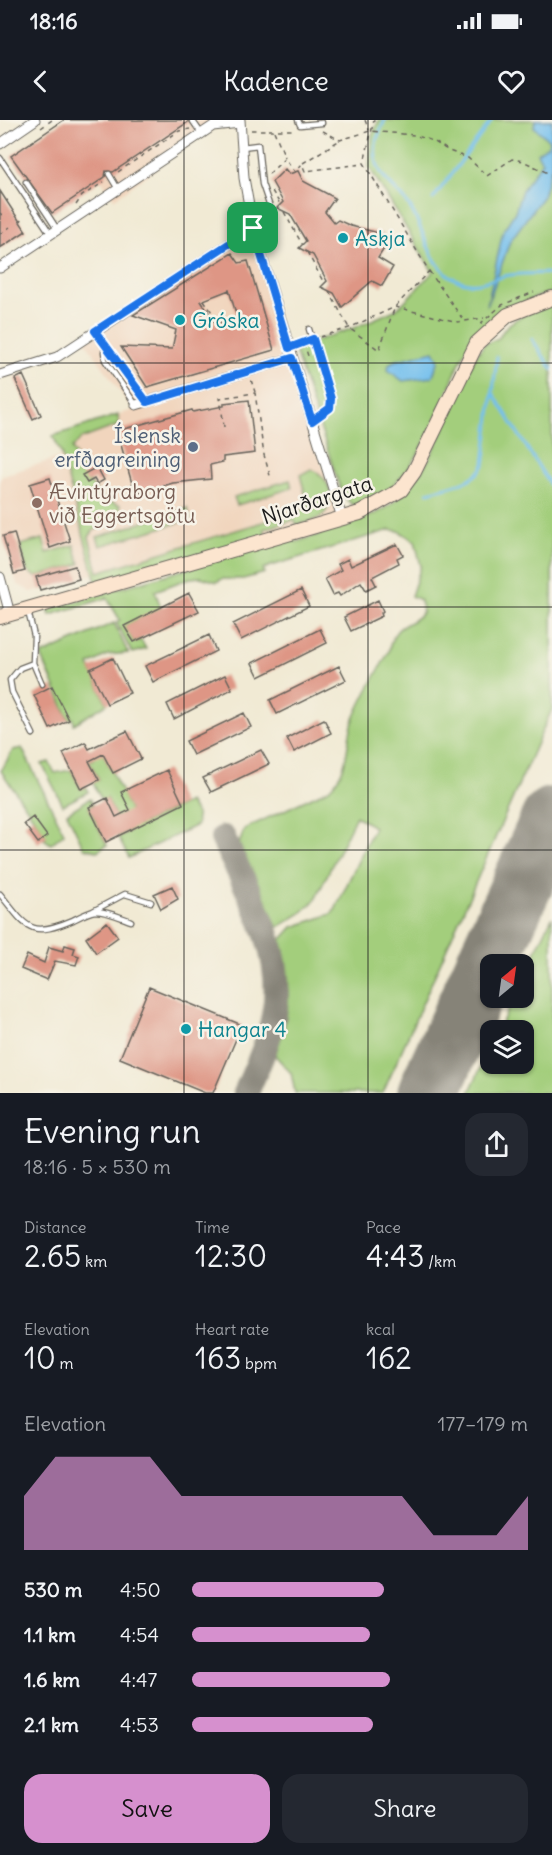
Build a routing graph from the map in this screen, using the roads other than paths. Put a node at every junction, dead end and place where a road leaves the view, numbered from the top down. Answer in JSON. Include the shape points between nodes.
{"nodes":[{"id":1,"x":35,"y":120,"type":"edge"},
{"id":2,"x":192,"y":120,"type":"edge"},
{"id":3,"x":298,"y":120,"type":"edge"},
{"id":4,"x":240,"y":122,"type":"edge"},
{"id":5,"x":322,"y":123,"type":"dead end"},
{"id":6,"x":198,"y":129,"type":"junction"},
{"id":7,"x":0,"y":144,"type":"edge"},
{"id":8,"x":242,"y":147,"type":"junction"},
{"id":9,"x":0,"y":158,"type":"edge"},
{"id":10,"x":110,"y":176,"type":"road end"},
{"id":11,"x":26,"y":182,"type":"dead end"},
{"id":12,"x":118,"y":189,"type":"junction"},
{"id":13,"x":273,"y":216,"type":"dead end"},
{"id":14,"x":253,"y":228,"type":"junction"},
{"id":15,"x":54,"y":232,"type":"junction"},
{"id":16,"x":0,"y":268,"type":"edge"},
{"id":17,"x":552,"y":298,"type":"edge"},
{"id":18,"x":309,"y":329,"type":"dead end"},
{"id":19,"x":95,"y":331,"type":"junction"},
{"id":20,"x":104,"y":352,"type":"dead end"},
{"id":21,"x":292,"y":358,"type":"junction"},
{"id":22,"x":0,"y":375,"type":"edge"},
{"id":23,"x":147,"y":402,"type":"junction"},
{"id":24,"x":136,"y":405,"type":"joint"},
{"id":25,"x":312,"y":421,"type":"junction"},
{"id":26,"x":342,"y":518,"type":"junction"},
{"id":27,"x":0,"y":577,"type":"edge"},
{"id":28,"x":27,"y":609,"type":"junction"},
{"id":29,"x":5,"y":615,"type":"edge"},
{"id":30,"x":33,"y":663,"type":"junction"},
{"id":31,"x":42,"y":684,"type":"dead end"},
{"id":32,"x":33,"y":734,"type":"dead end"},
{"id":33,"x":0,"y":894,"type":"edge"},
{"id":34,"x":151,"y":902,"type":"dead end"},
{"id":35,"x":93,"y":911,"type":"junction"},
{"id":36,"x":131,"y":921,"type":"dead end"}],
"edges":[{"from":1,"to":7,"type":"street"},
{"from":2,"to":6,"type":"lane"},
{"from":3,"to":5,"type":"lane","via":[[300,125]]},
{"from":4,"to":6,"type":"street"},
{"from":4,"to":8,"type":"street"},
{"from":6,"to":12,"type":"street"},
{"from":8,"to":13,"type":"lane","via":[[258,145],[262,184]]},
{"from":8,"to":14,"type":"street"},
{"from":9,"to":15,"type":"lane"},
{"from":10,"to":12,"type":"lane"},
{"from":11,"to":15,"type":"lane"},
{"from":12,"to":15,"type":"street"},
{"from":14,"to":19,"type":"street"},
{"from":14,"to":21,"type":"street"},
{"from":15,"to":16,"type":"street"},
{"from":17,"to":26,"type":"main road","name":"Njarðargata","via":[[508,315],[477,343],[428,448],[401,490],[376,506]]},
{"from":18,"to":25,"type":"lane","via":[[331,403],[326,412]]},
{"from":19,"to":22,"type":"street","via":[[57,357]]},
{"from":19,"to":23,"type":"lane"},
{"from":20,"to":24,"type":"lane","via":[[105,360]]},
{"from":21,"to":23,"type":"street"},
{"from":21,"to":25,"type":"street"},
{"from":23,"to":24,"type":"street"},
{"from":25,"to":26,"type":"street"},
{"from":26,"to":28,"type":"main road","name":"Njarðargata"},
{"from":27,"to":29,"type":"street"},
{"from":28,"to":29,"type":"main road","name":"Njarðargata"},
{"from":28,"to":30,"type":"lane","via":[[34,636]]},
{"from":30,"to":31,"type":"lane"},
{"from":30,"to":32,"type":"lane","via":[[20,668],[9,680]]},
{"from":33,"to":35,"type":"lane","via":[[22,922],[38,930],[54,928]]},
{"from":34,"to":35,"type":"lane","via":[[125,894]]},
{"from":35,"to":36,"type":"lane"}]}
